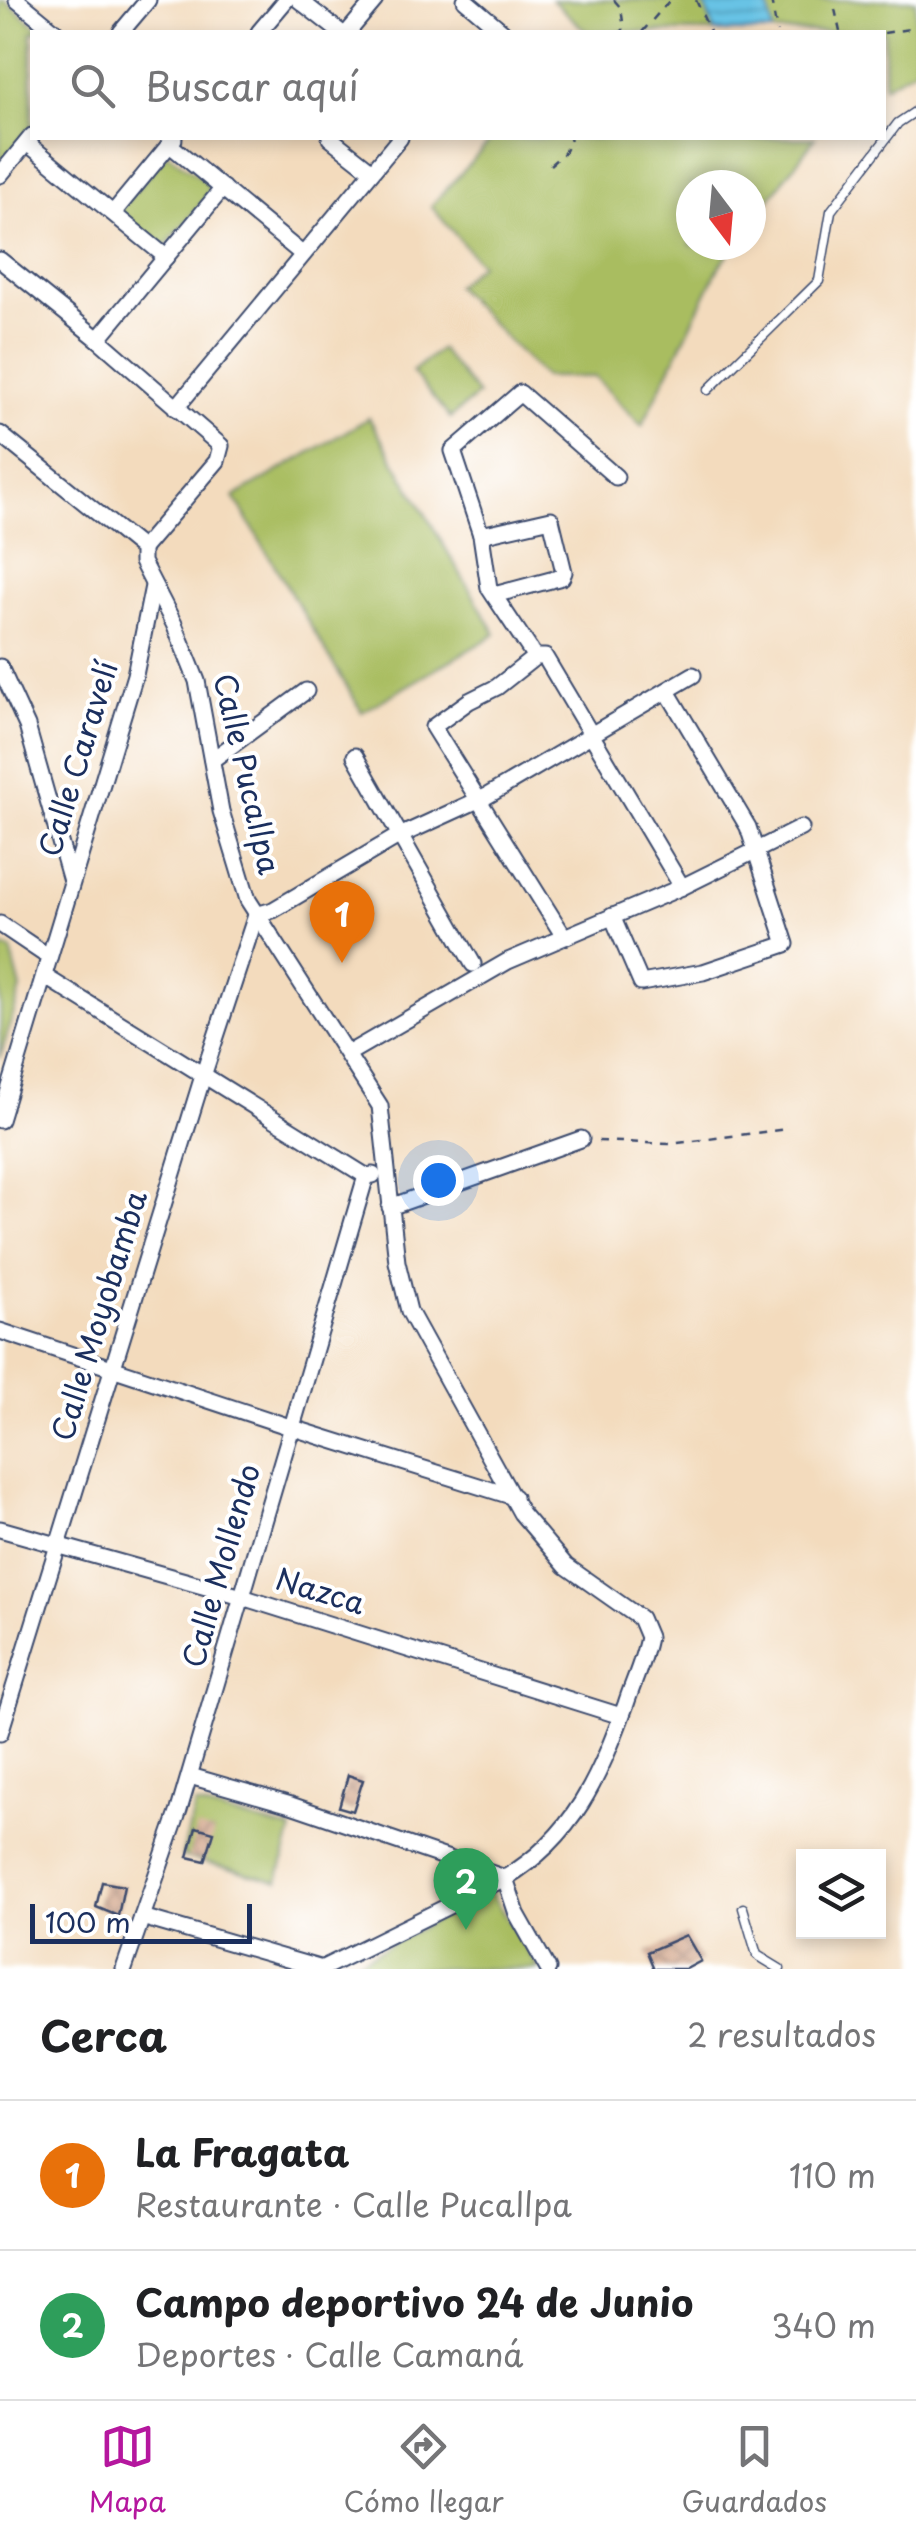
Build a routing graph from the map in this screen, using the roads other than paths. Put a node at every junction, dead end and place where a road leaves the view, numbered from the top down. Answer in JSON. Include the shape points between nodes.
{"nodes":[{"id":1,"x":17,"y":0,"type":"edge"},
{"id":2,"x":148,"y":0,"type":"edge"},
{"id":3,"x":286,"y":0,"type":"edge"},
{"id":4,"x":299,"y":0,"type":"edge"},
{"id":5,"x":375,"y":0,"type":"edge"},
{"id":6,"x":465,"y":0,"type":"edge"},
{"id":7,"x":54,"y":30,"type":"edge"},
{"id":8,"x":123,"y":30,"type":"edge"},
{"id":9,"x":262,"y":30,"type":"edge"},
{"id":10,"x":337,"y":30,"type":"edge"},
{"id":11,"x":350,"y":30,"type":"edge"},
{"id":12,"x":495,"y":30,"type":"edge"},
{"id":13,"x":916,"y":111,"type":"edge"},
{"id":14,"x":30,"y":139,"type":"edge"},
{"id":15,"x":886,"y":139,"type":"edge"},
{"id":16,"x":31,"y":140,"type":"edge"},
{"id":17,"x":333,"y":140,"type":"edge"},
{"id":18,"x":398,"y":140,"type":"edge"},
{"id":19,"x":885,"y":140,"type":"edge"},
{"id":20,"x":172,"y":141,"type":"edge"},
{"id":21,"x":372,"y":171,"type":"junction"},
{"id":22,"x":0,"y":175,"type":"edge"},
{"id":23,"x":224,"y":188,"type":"junction"},
{"id":24,"x":113,"y":213,"type":"junction"},
{"id":25,"x":302,"y":254,"type":"junction"},
{"id":26,"x":166,"y":257,"type":"junction"},
{"id":27,"x":0,"y":260,"type":"edge"},
{"id":28,"x":98,"y":339,"type":"junction"},
{"id":29,"x":708,"y":390,"type":"dead end"},
{"id":30,"x":176,"y":408,"type":"junction"},
{"id":31,"x":0,"y":434,"type":"edge"},
{"id":32,"x":616,"y":477,"type":"dead end"},
{"id":33,"x":481,"y":535,"type":"junction"},
{"id":34,"x":142,"y":549,"type":"junction"},
{"id":35,"x":152,"y":586,"type":"junction"},
{"id":36,"x":494,"y":595,"type":"junction"},
{"id":37,"x":535,"y":657,"type":"junction"},
{"id":38,"x":0,"y":667,"type":"edge"},
{"id":39,"x":693,"y":675,"type":"dead end"},
{"id":40,"x":666,"y":691,"type":"junction"},
{"id":41,"x":306,"y":692,"type":"dead end"},
{"id":42,"x":590,"y":736,"type":"junction"},
{"id":43,"x":355,"y":756,"type":"dead end"},
{"id":44,"x":212,"y":760,"type":"junction"},
{"id":45,"x":479,"y":800,"type":"junction"},
{"id":46,"x":801,"y":828,"type":"dead end"},
{"id":47,"x":402,"y":837,"type":"junction"},
{"id":48,"x":756,"y":850,"type":"junction"},
{"id":49,"x":71,"y":881,"type":"junction"},
{"id":50,"x":682,"y":887,"type":"junction"},
{"id":51,"x":256,"y":916,"type":"junction"},
{"id":52,"x":612,"y":916,"type":"junction"},
{"id":53,"x":0,"y":924,"type":"edge"},
{"id":54,"x":563,"y":935,"type":"junction"},
{"id":55,"x":49,"y":957,"type":"junction"},
{"id":56,"x":474,"y":964,"type":"dead end"},
{"id":57,"x":44,"y":976,"type":"junction"},
{"id":58,"x":349,"y":1053,"type":"junction"},
{"id":59,"x":203,"y":1076,"type":"junction"},
{"id":60,"x":0,"y":1120,"type":"edge"},
{"id":61,"x":581,"y":1139,"type":"road end"},
{"id":62,"x":387,"y":1174,"type":"junction"},
{"id":63,"x":366,"y":1176,"type":"junction"},
{"id":64,"x":390,"y":1207,"type":"junction"},
{"id":65,"x":0,"y":1331,"type":"edge"},
{"id":66,"x":113,"y":1368,"type":"junction"},
{"id":67,"x":290,"y":1427,"type":"junction"},
{"id":68,"x":514,"y":1497,"type":"junction"},
{"id":69,"x":0,"y":1529,"type":"edge"},
{"id":70,"x":58,"y":1547,"type":"junction"},
{"id":71,"x":242,"y":1597,"type":"junction"},
{"id":72,"x":621,"y":1716,"type":"junction"},
{"id":73,"x":0,"y":1733,"type":"edge"},
{"id":74,"x":190,"y":1776,"type":"junction"},
{"id":75,"x":505,"y":1878,"type":"junction"},
{"id":76,"x":743,"y":1908,"type":"dead end"},
{"id":77,"x":142,"y":1916,"type":"junction"},
{"id":78,"x":124,"y":1969,"type":"edge"},
{"id":79,"x":322,"y":1969,"type":"edge"},
{"id":80,"x":548,"y":1969,"type":"edge"},
{"id":81,"x":780,"y":1969,"type":"edge"}],
"edges":[{"from":1,"to":7,"type":"street"},
{"from":2,"to":8,"type":"street"},
{"from":3,"to":9,"type":"street"},
{"from":4,"to":10,"type":"street"},
{"from":5,"to":11,"type":"street"},
{"from":6,"to":12,"type":"street"},
{"from":13,"to":15,"type":"lane"},
{"from":14,"to":22,"type":"street"},
{"from":16,"to":24,"type":"street"},
{"from":17,"to":21,"type":"street"},
{"from":18,"to":21,"type":"street"},
{"from":19,"to":29,"type":"lane","via":[[831,211],[819,281]]},
{"from":20,"to":23,"type":"street"},
{"from":20,"to":24,"type":"street"},
{"from":21,"to":25,"type":"street"},
{"from":23,"to":25,"type":"street"},
{"from":23,"to":26,"type":"street"},
{"from":24,"to":26,"type":"street"},
{"from":25,"to":30,"type":"street"},
{"from":26,"to":28,"type":"street"},
{"from":27,"to":28,"type":"street"},
{"from":28,"to":30,"type":"street"},
{"from":30,"to":34,"type":"street","via":[[221,446],[217,461]]},
{"from":31,"to":34,"type":"street"},
{"from":32,"to":33,"type":"street","via":[[520,393],[453,451]]},
{"from":33,"to":36,"type":"street"},
{"from":33,"to":36,"type":"street","via":[[551,519],[564,572]]},
{"from":34,"to":35,"type":"street","name":"Calle Pucallpa"},
{"from":35,"to":44,"type":"street","name":"Calle Pucallpa","via":[[197,681]]},
{"from":35,"to":49,"type":"street","name":"Calle Caravelí","via":[[135,675]]},
{"from":36,"to":37,"type":"street"},
{"from":37,"to":42,"type":"street","via":[[545,656]]},
{"from":37,"to":45,"type":"street","via":[[434,725]]},
{"from":38,"to":49,"type":"street","via":[[27,726]]},
{"from":39,"to":40,"type":"street"},
{"from":40,"to":42,"type":"street"},
{"from":40,"to":48,"type":"street"},
{"from":41,"to":44,"type":"street"},
{"from":42,"to":45,"type":"street"},
{"from":42,"to":50,"type":"street"},
{"from":43,"to":47,"type":"street"},
{"from":44,"to":51,"type":"street","name":"Calle Pucallpa","via":[[230,848]]},
{"from":45,"to":47,"type":"street"},
{"from":45,"to":54,"type":"street"},
{"from":46,"to":48,"type":"street"},
{"from":47,"to":51,"type":"street"},
{"from":47,"to":56,"type":"street"},
{"from":48,"to":50,"type":"street"},
{"from":48,"to":52,"type":"street","via":[[786,944],[703,972],[641,983]]},
{"from":49,"to":55,"type":"street","name":"Calle Caravelí"},
{"from":50,"to":52,"type":"street"},
{"from":51,"to":58,"type":"street","name":"Calle Pucallpa"},
{"from":51,"to":59,"type":"street","name":"Calle Moyobamba"},
{"from":52,"to":54,"type":"street"},
{"from":53,"to":55,"type":"street"},
{"from":54,"to":58,"type":"street"},
{"from":55,"to":57,"type":"street","name":"Calle Caravelí"},
{"from":57,"to":59,"type":"street"},
{"from":57,"to":60,"type":"street","name":"Calle Caravelí"},
{"from":58,"to":62,"type":"street","name":"Calle Pucallpa","via":[[380,1106]]},
{"from":59,"to":63,"type":"street"},
{"from":59,"to":66,"type":"street","name":"Calle Moyobamba"},
{"from":61,"to":64,"type":"street"},
{"from":62,"to":63,"type":"street"},
{"from":62,"to":64,"type":"street","name":"Calle Pucallpa"},
{"from":63,"to":67,"type":"street","name":"Calle Mollendo"},
{"from":64,"to":68,"type":"street","name":"Calle Pucallpa","via":[[410,1310]]},
{"from":65,"to":66,"type":"street"},
{"from":66,"to":67,"type":"street"},
{"from":66,"to":70,"type":"street","name":"Calle Moyobamba"},
{"from":67,"to":68,"type":"street"},
{"from":67,"to":71,"type":"street","name":"Calle Mollendo"},
{"from":68,"to":72,"type":"street","name":"Calle Pucallpa","via":[[566,1566],[645,1626],[646,1646]]},
{"from":69,"to":70,"type":"street","name":"Nazca"},
{"from":70,"to":71,"type":"street","name":"Nazca"},
{"from":70,"to":73,"type":"street","name":"Calle Moyobamba"},
{"from":71,"to":72,"type":"street","name":"Nazca"},
{"from":71,"to":74,"type":"street","name":"Calle Mollendo"},
{"from":72,"to":75,"type":"street","via":[[593,1788],[555,1838]]},
{"from":74,"to":75,"type":"street"},
{"from":74,"to":77,"type":"street","name":"Calle Mollendo"},
{"from":75,"to":79,"type":"street"},
{"from":75,"to":80,"type":"street"},
{"from":76,"to":81,"type":"lane","via":[[757,1955]]},
{"from":77,"to":78,"type":"street","name":"Calle Mollendo"},
{"from":77,"to":79,"type":"street"}]}
